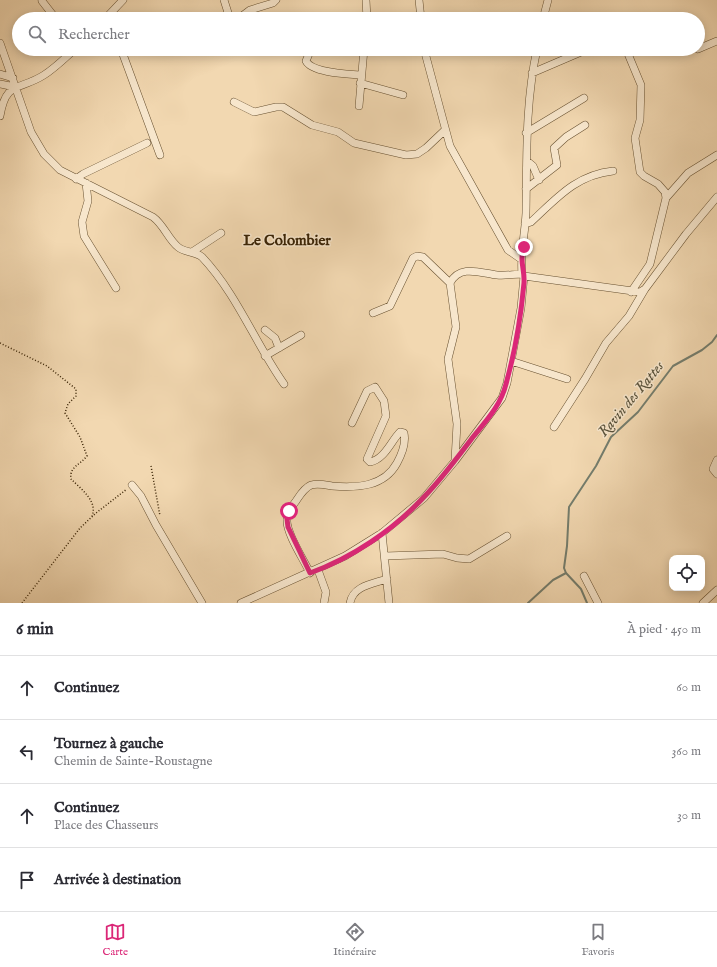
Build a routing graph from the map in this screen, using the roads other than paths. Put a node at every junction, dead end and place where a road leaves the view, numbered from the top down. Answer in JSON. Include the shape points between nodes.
{"nodes":[{"id":1,"x":123,"y":0,"type":"edge"},
{"id":2,"x":224,"y":0,"type":"edge"},
{"id":3,"x":276,"y":0,"type":"edge"},
{"id":4,"x":366,"y":0,"type":"edge"},
{"id":5,"x":419,"y":0,"type":"edge"},
{"id":6,"x":548,"y":0,"type":"edge"},
{"id":7,"x":42,"y":1,"type":"dead end"},
{"id":8,"x":51,"y":12,"type":"edge"},
{"id":9,"x":113,"y":12,"type":"edge"},
{"id":10,"x":228,"y":12,"type":"edge"},
{"id":11,"x":247,"y":12,"type":"edge"},
{"id":12,"x":367,"y":12,"type":"edge"},
{"id":13,"x":420,"y":12,"type":"edge"},
{"id":14,"x":545,"y":12,"type":"edge"},
{"id":15,"x":717,"y":41,"type":"edge"},
{"id":16,"x":0,"y":43,"type":"edge"},
{"id":17,"x":705,"y":46,"type":"edge"},
{"id":18,"x":67,"y":56,"type":"edge"},
{"id":19,"x":124,"y":56,"type":"edge"},
{"id":20,"x":307,"y":56,"type":"edge"},
{"id":21,"x":363,"y":56,"type":"edge"},
{"id":22,"x":426,"y":56,"type":"edge"},
{"id":23,"x":536,"y":56,"type":"edge"},
{"id":24,"x":572,"y":56,"type":"edge"},
{"id":25,"x":629,"y":56,"type":"edge"},
{"id":26,"x":532,"y":73,"type":"junction"},
{"id":27,"x":0,"y":74,"type":"edge"},
{"id":28,"x":361,"y":75,"type":"junction"},
{"id":29,"x":13,"y":78,"type":"junction"},
{"id":30,"x":360,"y":83,"type":"junction"},
{"id":31,"x":0,"y":84,"type":"edge"},
{"id":32,"x":15,"y":88,"type":"junction"},
{"id":33,"x":403,"y":95,"type":"dead end"},
{"id":34,"x":584,"y":98,"type":"dead end"},
{"id":35,"x":234,"y":102,"type":"dead end"},
{"id":36,"x":359,"y":106,"type":"dead end"},
{"id":37,"x":0,"y":116,"type":"edge"},
{"id":38,"x":585,"y":125,"type":"dead end"},
{"id":39,"x":445,"y":130,"type":"junction"},
{"id":40,"x":526,"y":133,"type":"junction"},
{"id":41,"x":147,"y":143,"type":"dead end"},
{"id":42,"x":160,"y":155,"type":"dead end"},
{"id":43,"x":717,"y":155,"type":"edge"},
{"id":44,"x":527,"y":161,"type":"junction"},
{"id":45,"x":613,"y":171,"type":"dead end"},
{"id":46,"x":76,"y":179,"type":"junction"},
{"id":47,"x":539,"y":180,"type":"junction"},
{"id":48,"x":86,"y":183,"type":"junction"},
{"id":49,"x":526,"y":189,"type":"junction"},
{"id":50,"x":717,"y":197,"type":"edge"},
{"id":51,"x":666,"y":198,"type":"junction"},
{"id":52,"x":525,"y":224,"type":"junction"},
{"id":53,"x":221,"y":233,"type":"dead end"},
{"id":54,"x":192,"y":252,"type":"junction"},
{"id":55,"x":520,"y":259,"type":"junction"},
{"id":56,"x":523,"y":275,"type":"junction"},
{"id":57,"x":450,"y":283,"type":"junction"},
{"id":58,"x":116,"y":288,"type":"dead end"},
{"id":59,"x":645,"y":289,"type":"junction"},
{"id":60,"x":631,"y":292,"type":"junction"},
{"id":61,"x":372,"y":313,"type":"dead end"},
{"id":62,"x":265,"y":330,"type":"dead end"},
{"id":63,"x":301,"y":335,"type":"dead end"},
{"id":64,"x":279,"y":348,"type":"junction"},
{"id":65,"x":265,"y":356,"type":"junction"},
{"id":66,"x":511,"y":361,"type":"junction"},
{"id":67,"x":567,"y":379,"type":"dead end"},
{"id":68,"x":284,"y":384,"type":"dead end"},
{"id":69,"x":352,"y":423,"type":"dead end"},
{"id":70,"x":554,"y":427,"type":"dead end"},
{"id":71,"x":717,"y":460,"type":"edge"},
{"id":72,"x":455,"y":461,"type":"junction"},
{"id":73,"x":717,"y":474,"type":"edge"},
{"id":74,"x":132,"y":484,"type":"road end"},
{"id":75,"x":382,"y":533,"type":"junction"},
{"id":76,"x":507,"y":536,"type":"dead end"},
{"id":77,"x":385,"y":556,"type":"junction"},
{"id":78,"x":318,"y":570,"type":"junction"},
{"id":79,"x":310,"y":573,"type":"junction"},
{"id":80,"x":584,"y":576,"type":"dead end"},
{"id":81,"x":386,"y":580,"type":"junction"},
{"id":82,"x":717,"y":590,"type":"edge"},
{"id":83,"x":202,"y":603,"type":"edge"},
{"id":84,"x":241,"y":603,"type":"edge"},
{"id":85,"x":324,"y":603,"type":"edge"},
{"id":86,"x":350,"y":603,"type":"edge"},
{"id":87,"x":389,"y":603,"type":"edge"},
{"id":88,"x":598,"y":603,"type":"edge"},
{"id":89,"x":704,"y":603,"type":"edge"}],
"edges":[{"from":1,"to":9,"type":"street"},
{"from":2,"to":10,"type":"street"},
{"from":3,"to":11,"type":"street"},
{"from":4,"to":12,"type":"street"},
{"from":5,"to":13,"type":"street"},
{"from":6,"to":14,"type":"street"},
{"from":7,"to":8,"type":"street"},
{"from":15,"to":17,"type":"street"},
{"from":16,"to":29,"type":"street"},
{"from":18,"to":32,"type":"street","via":[[44,75]]},
{"from":19,"to":42,"type":"street"},
{"from":20,"to":28,"type":"street","via":[[306,62],[311,66],[326,71]]},
{"from":21,"to":28,"type":"street"},
{"from":22,"to":39,"type":"street"},
{"from":23,"to":26,"type":"street"},
{"from":24,"to":26,"type":"street"},
{"from":25,"to":51,"type":"street","via":[[642,85],[640,120],[635,138],[640,172],[658,184]]},
{"from":26,"to":40,"type":"street"},
{"from":27,"to":29,"type":"street"},
{"from":28,"to":30,"type":"street"},
{"from":29,"to":32,"type":"street"},
{"from":30,"to":33,"type":"street"},
{"from":30,"to":36,"type":"street"},
{"from":31,"to":32,"type":"street"},
{"from":32,"to":37,"type":"street","via":[[5,96]]},
{"from":32,"to":46,"type":"street","via":[[40,148],[60,170]]},
{"from":34,"to":40,"type":"street"},
{"from":35,"to":39,"type":"street","via":[[254,112],[283,107],[312,125],[338,132],[354,143],[400,154],[411,155],[422,151]]},
{"from":38,"to":47,"type":"street","via":[[554,148],[558,164]]},
{"from":39,"to":55,"type":"street","via":[[453,153],[501,239],[512,255]]},
{"from":40,"to":44,"type":"street"},
{"from":41,"to":46,"type":"street"},
{"from":43,"to":51,"type":"street","via":[[688,173]]},
{"from":44,"to":47,"type":"street","via":[[533,166]]},
{"from":44,"to":49,"type":"street"},
{"from":45,"to":52,"type":"street","via":[[576,182],[531,222]]},
{"from":46,"to":48,"type":"street"},
{"from":47,"to":49,"type":"street"},
{"from":48,"to":54,"type":"street","via":[[153,217],[178,247]]},
{"from":48,"to":58,"type":"street","via":[[88,201],[82,222],[84,236]]},
{"from":49,"to":52,"type":"street"},
{"from":50,"to":59,"type":"street"},
{"from":51,"to":60,"type":"street","via":[[651,260]]},
{"from":52,"to":55,"type":"street","via":[[524,247]]},
{"from":53,"to":54,"type":"street"},
{"from":54,"to":65,"type":"street","via":[[200,255],[217,274],[237,304]]},
{"from":55,"to":56,"type":"street"},
{"from":56,"to":57,"type":"street","via":[[470,270],[455,276]]},
{"from":56,"to":60,"type":"street"},
{"from":56,"to":66,"type":"street","via":[[521,308]]},
{"from":57,"to":61,"type":"street","via":[[423,257],[417,256],[413,258],[390,306]]},
{"from":57,"to":72,"type":"street","via":[[456,322],[448,359],[457,424]]},
{"from":59,"to":60,"type":"street"},
{"from":59,"to":70,"type":"street","via":[[629,316],[606,343]]},
{"from":62,"to":64,"type":"street","via":[[275,338]]},
{"from":63,"to":64,"type":"street"},
{"from":64,"to":65,"type":"street"},
{"from":65,"to":68,"type":"street"},
{"from":66,"to":67,"type":"street"},
{"from":66,"to":72,"type":"street","via":[[500,402]]},
{"from":69,"to":79,"type":"street","via":[[367,391],[375,388],[384,401],[386,416],[367,459],[370,462],[377,459],[401,431],[405,438],[403,448],[392,470],[381,481],[349,486],[314,484],[301,493],[289,511],[287,522]]},
{"from":71,"to":73,"type":"street","via":[[713,469]]},
{"from":72,"to":75,"type":"street","via":[[424,498]]},
{"from":74,"to":83,"type":"street"},
{"from":75,"to":77,"type":"street"},
{"from":75,"to":78,"type":"street"},
{"from":76,"to":77,"type":"street","via":[[469,559],[443,554]]},
{"from":77,"to":81,"type":"street"},
{"from":78,"to":79,"type":"street"},
{"from":78,"to":85,"type":"street","via":[[326,589]]},
{"from":79,"to":84,"type":"street"},
{"from":80,"to":88,"type":"street"},
{"from":81,"to":86,"type":"street","via":[[356,590]]},
{"from":81,"to":87,"type":"street"},
{"from":82,"to":89,"type":"street"}]}
